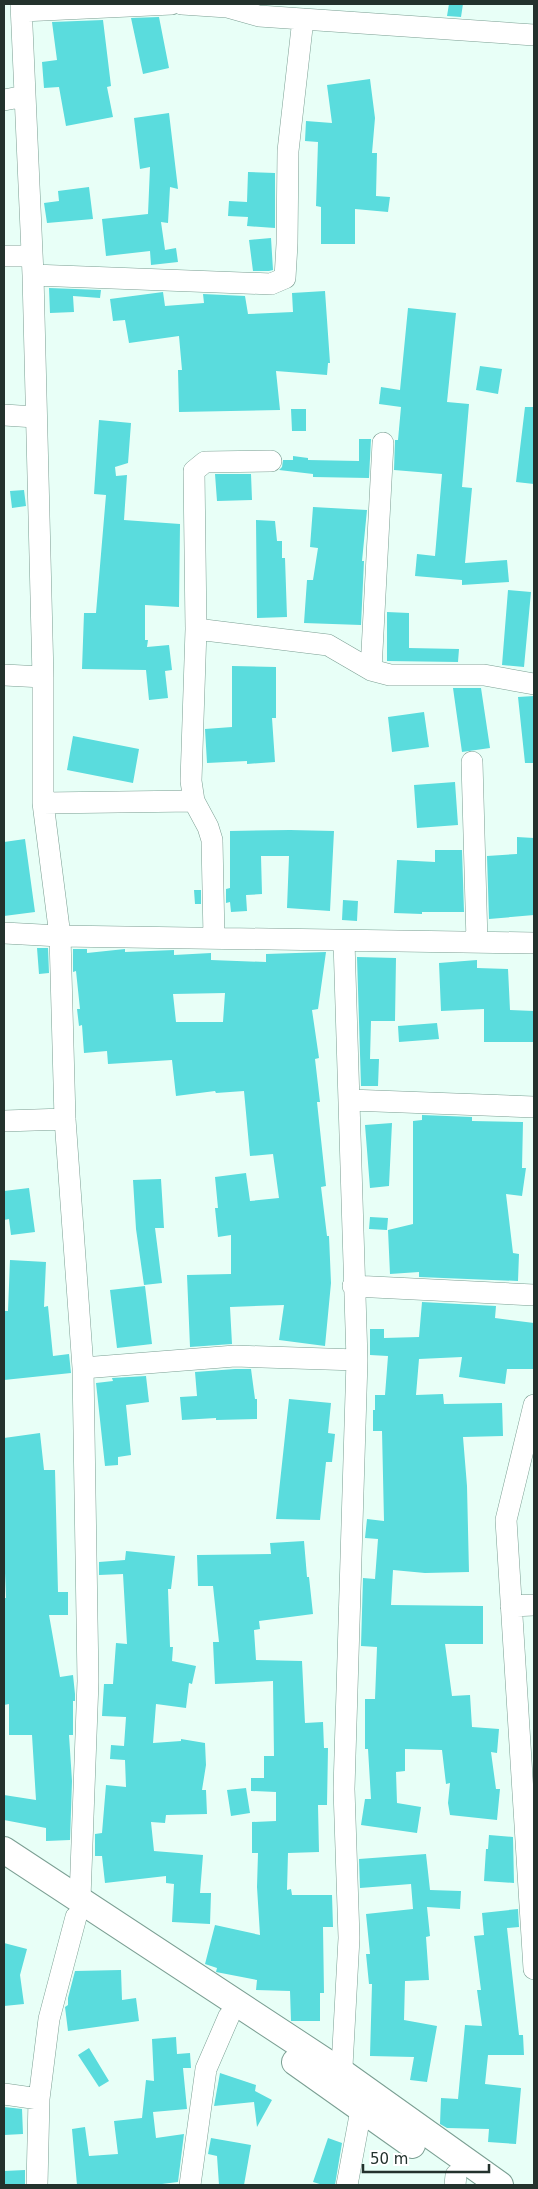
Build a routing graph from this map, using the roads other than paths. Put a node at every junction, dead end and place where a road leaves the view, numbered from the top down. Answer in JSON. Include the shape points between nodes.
{"nodes":[{"id":1,"x":172,"y":4,"type":"edge"},
{"id":2,"x":182,"y":4,"type":"edge"},
{"id":3,"x":21,"y":7,"type":"edge"},
{"id":4,"x":303,"y":19,"type":"junction"},
{"id":5,"x":534,"y":36,"type":"edge"},
{"id":6,"x":25,"y":96,"type":"junction"},
{"id":7,"x":4,"y":100,"type":"edge"},
{"id":8,"x":4,"y":256,"type":"edge"},
{"id":9,"x":32,"y":265,"type":"junction"},
{"id":10,"x":4,"y":415,"type":"edge"},
{"id":11,"x":35,"y":417,"type":"junction"},
{"id":12,"x":383,"y":443,"type":"dead end"},
{"id":13,"x":271,"y":461,"type":"dead end"},
{"id":14,"x":196,"y":629,"type":"junction"},
{"id":15,"x":371,"y":670,"type":"junction"},
{"id":16,"x":4,"y":675,"type":"edge"},
{"id":17,"x":43,"y":677,"type":"junction"},
{"id":18,"x":534,"y":684,"type":"edge"},
{"id":19,"x":472,"y":762,"type":"dead end"},
{"id":20,"x":194,"y":801,"type":"junction"},
{"id":21,"x":44,"y":803,"type":"junction"},
{"id":22,"x":4,"y":933,"type":"edge"},
{"id":23,"x":60,"y":936,"type":"junction"},
{"id":24,"x":214,"y":938,"type":"junction"},
{"id":25,"x":344,"y":941,"type":"junction"},
{"id":26,"x":477,"y":942,"type":"junction"},
{"id":27,"x":534,"y":943,"type":"edge"},
{"id":28,"x":349,"y":1100,"type":"junction"},
{"id":29,"x":534,"y":1107,"type":"edge"},
{"id":30,"x":65,"y":1119,"type":"junction"},
{"id":31,"x":4,"y":1121,"type":"edge"},
{"id":32,"x":353,"y":1286,"type":"junction"},
{"id":33,"x":534,"y":1295,"type":"edge"},
{"id":34,"x":357,"y":1360,"type":"junction"},
{"id":35,"x":83,"y":1368,"type":"junction"},
{"id":36,"x":534,"y":1405,"type":"edge"},
{"id":37,"x":534,"y":1605,"type":"edge"},
{"id":38,"x":511,"y":1606,"type":"junction"},
{"id":39,"x":527,"y":1745,"type":"edge"},
{"id":40,"x":4,"y":1850,"type":"edge"},
{"id":41,"x":4,"y":1871,"type":"edge"},
{"id":42,"x":78,"y":1908,"type":"junction"},
{"id":43,"x":534,"y":1969,"type":"edge"},
{"id":44,"x":229,"y":2016,"type":"junction"},
{"id":45,"x":342,"y":2084,"type":"junction"},
{"id":46,"x":4,"y":2094,"type":"edge"},
{"id":47,"x":39,"y":2099,"type":"junction"},
{"id":48,"x":361,"y":2110,"type":"junction"},
{"id":49,"x":461,"y":2182,"type":"edge"},
{"id":50,"x":37,"y":2185,"type":"edge"},
{"id":51,"x":190,"y":2185,"type":"edge"},
{"id":52,"x":347,"y":2185,"type":"edge"},
{"id":53,"x":500,"y":2185,"type":"edge"}],
"edges":[{"from":1,"to":3,"type":"street"},
{"from":2,"to":4,"type":"street","via":[[227,7],[259,16]]},
{"from":3,"to":6,"type":"street"},
{"from":4,"to":5,"type":"street"},
{"from":4,"to":9,"type":"street","via":[[288,150],[285,278],[271,284]]},
{"from":6,"to":7,"type":"street"},
{"from":6,"to":9,"type":"street"},
{"from":8,"to":9,"type":"street"},
{"from":9,"to":11,"type":"street"},
{"from":10,"to":11,"type":"street"},
{"from":11,"to":17,"type":"street"},
{"from":12,"to":15,"type":"street"},
{"from":13,"to":14,"type":"street","via":[[205,462],[194,471]]},
{"from":14,"to":15,"type":"street","via":[[328,645]]},
{"from":14,"to":20,"type":"street","via":[[191,780]]},
{"from":15,"to":18,"type":"street","via":[[390,675],[484,675]]},
{"from":16,"to":17,"type":"street"},
{"from":17,"to":21,"type":"street"},
{"from":19,"to":26,"type":"street"},
{"from":20,"to":21,"type":"street"},
{"from":20,"to":24,"type":"street","via":[[212,840]]},
{"from":21,"to":23,"type":"street"},
{"from":22,"to":23,"type":"street"},
{"from":23,"to":24,"type":"street"},
{"from":23,"to":30,"type":"street"},
{"from":24,"to":25,"type":"street"},
{"from":25,"to":26,"type":"street"},
{"from":25,"to":28,"type":"street"},
{"from":26,"to":27,"type":"street"},
{"from":28,"to":29,"type":"street"},
{"from":28,"to":32,"type":"street"},
{"from":30,"to":31,"type":"street"},
{"from":30,"to":35,"type":"street"},
{"from":32,"to":33,"type":"street"},
{"from":32,"to":34,"type":"street"},
{"from":34,"to":35,"type":"street","via":[[235,1356]]},
{"from":34,"to":45,"type":"street","via":[[344,1789],[349,1938]]},
{"from":35,"to":42,"type":"street","via":[[88,1681]]},
{"from":36,"to":38,"type":"street","via":[[506,1520]]},
{"from":37,"to":38,"type":"street"},
{"from":38,"to":39,"type":"street"},
{"from":39,"to":43,"type":"street"},
{"from":40,"to":42,"type":"main road"},
{"from":41,"to":42,"type":"main road"},
{"from":42,"to":44,"type":"main road"},
{"from":42,"to":45,"type":"main road"},
{"from":42,"to":47,"type":"street","via":[[49,2019]]},
{"from":44,"to":45,"type":"main road"},
{"from":44,"to":51,"type":"street","via":[[206,2069]]},
{"from":45,"to":48,"type":"main road"},
{"from":45,"to":53,"type":"main road"},
{"from":46,"to":47,"type":"street"},
{"from":47,"to":50,"type":"street"},
{"from":48,"to":49,"type":"main road"},
{"from":48,"to":52,"type":"street"}]}
